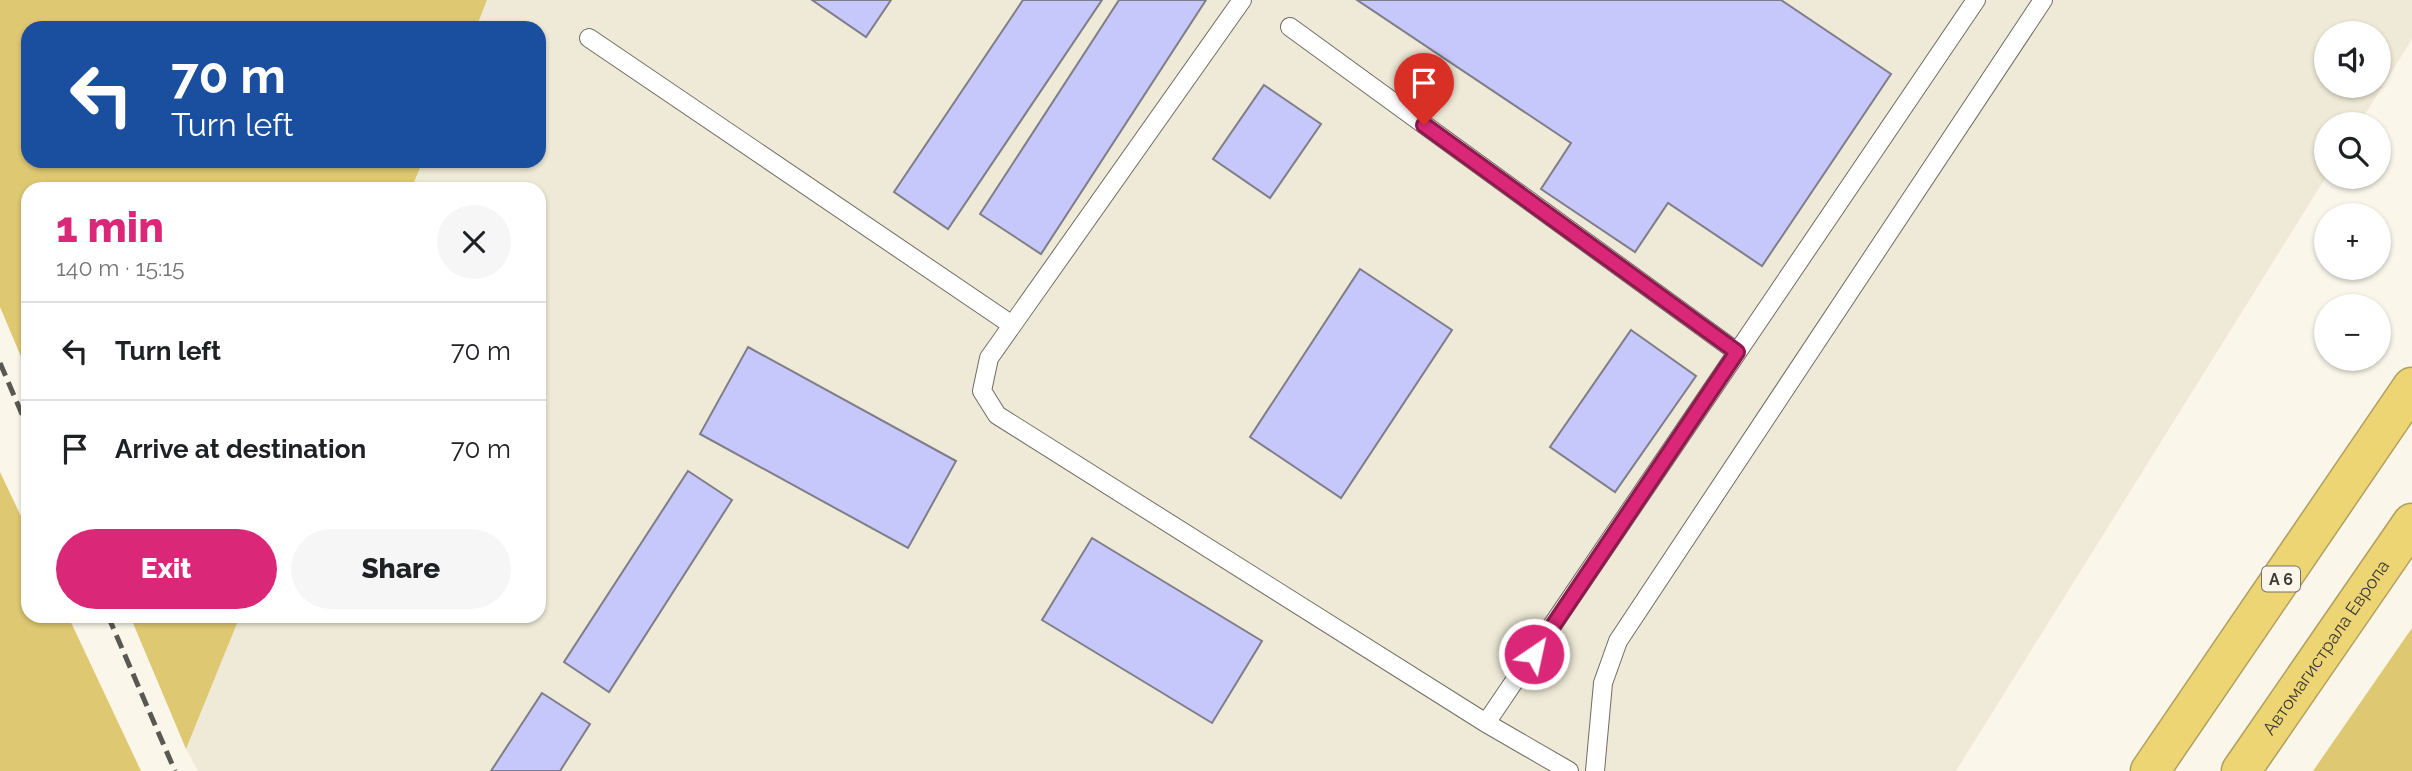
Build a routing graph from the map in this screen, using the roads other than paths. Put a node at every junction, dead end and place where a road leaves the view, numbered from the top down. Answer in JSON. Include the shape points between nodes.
{"nodes":[{"id":1,"x":1242,"y":0,"type":"edge"},
{"id":2,"x":1976,"y":0,"type":"edge"},
{"id":3,"x":2043,"y":0,"type":"edge"},
{"id":4,"x":1290,"y":27,"type":"dead end"},
{"id":5,"x":589,"y":38,"type":"dead end"},
{"id":6,"x":1012,"y":325,"type":"junction"},
{"id":7,"x":1737,"y":352,"type":"junction"},
{"id":8,"x":2412,"y":387,"type":"edge"},
{"id":9,"x":2412,"y":523,"type":"edge"},
{"id":10,"x":1486,"y":723,"type":"junction"},
{"id":11,"x":1569,"y":771,"type":"edge"},
{"id":12,"x":1595,"y":771,"type":"edge"},
{"id":13,"x":2150,"y":771,"type":"edge"},
{"id":14,"x":2241,"y":771,"type":"edge"}],
"edges":[{"from":1,"to":6,"type":"lane"},
{"from":2,"to":7,"type":"lane"},
{"from":3,"to":12,"type":"lane","via":[[1618,641],[1603,683]]},
{"from":4,"to":7,"type":"lane"},
{"from":5,"to":6,"type":"lane"},
{"from":6,"to":10,"type":"lane","via":[[989,358],[982,391],[997,415]]},
{"from":7,"to":10,"type":"lane"},
{"from":8,"to":13,"type":"highway","number":"A 6"},
{"from":9,"to":14,"type":"highway","name":"Автомагистрала Европа"},
{"from":10,"to":11,"type":"lane"}]}
